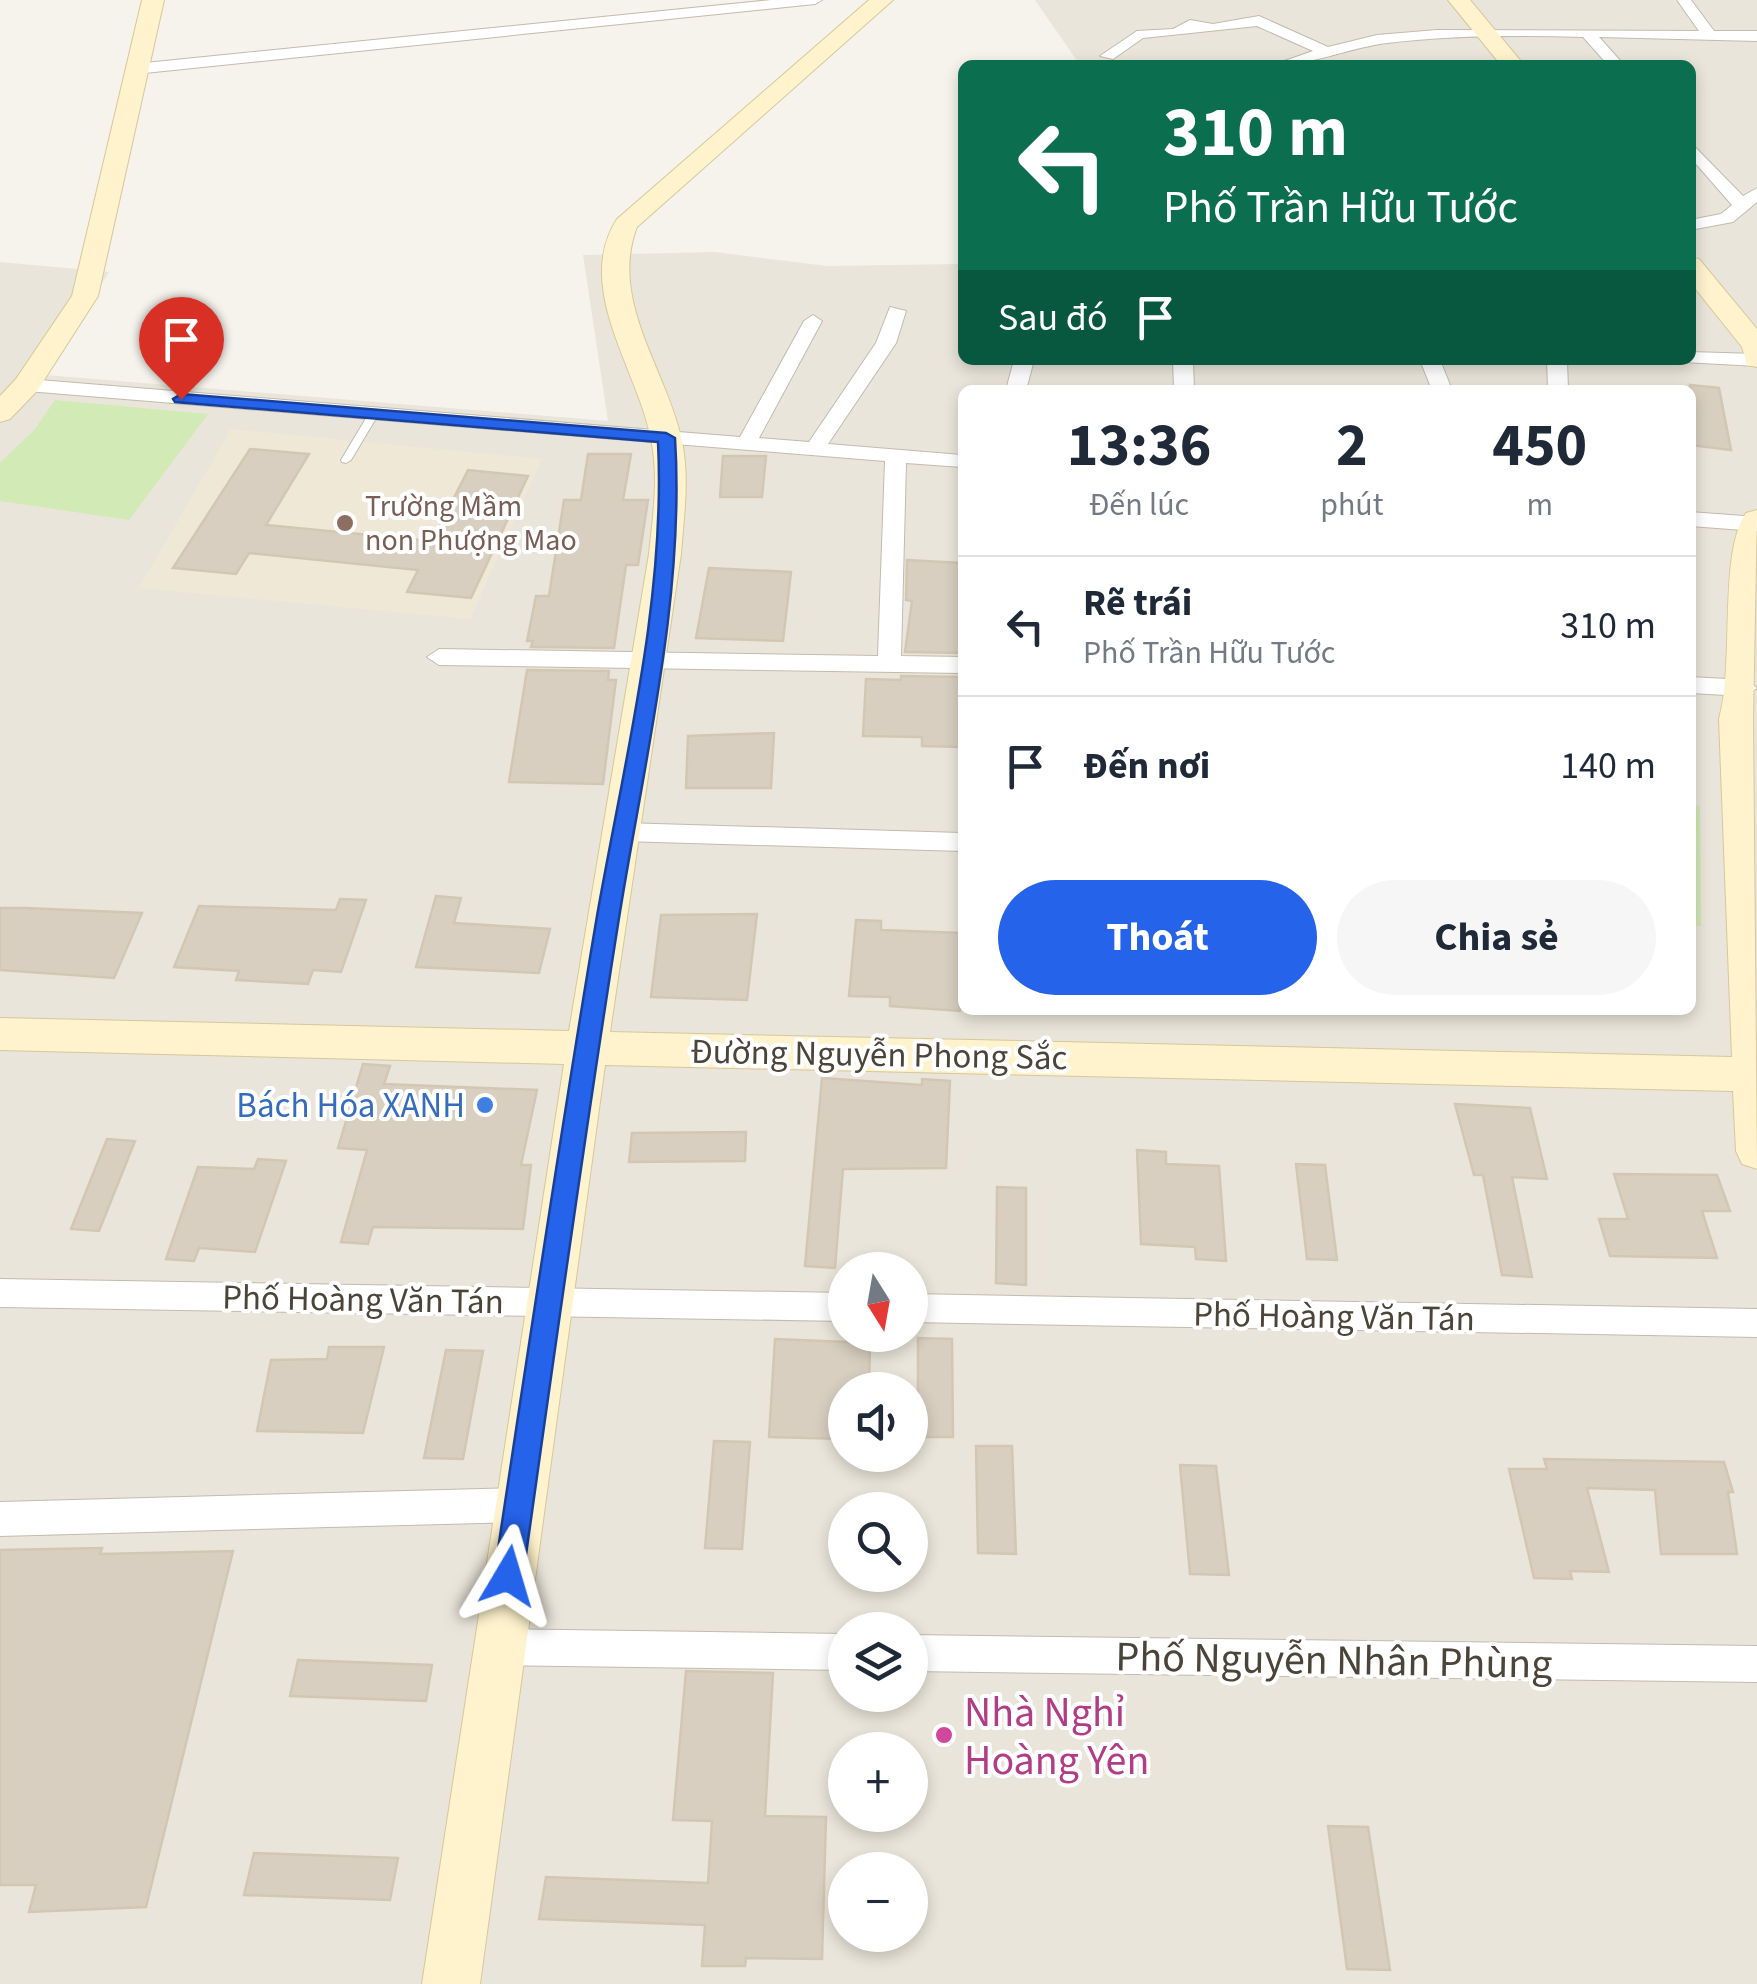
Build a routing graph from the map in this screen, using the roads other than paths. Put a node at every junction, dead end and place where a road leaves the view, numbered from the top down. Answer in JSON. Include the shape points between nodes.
{"nodes":[{"id":1,"x":153,"y":0,"type":"edge"},
{"id":2,"x":815,"y":0,"type":"edge"},
{"id":3,"x":882,"y":0,"type":"edge"},
{"id":4,"x":1459,"y":0,"type":"edge"},
{"id":5,"x":1684,"y":0,"type":"edge"},
{"id":6,"x":1485,"y":32,"type":"junction"},
{"id":7,"x":1589,"y":34,"type":"junction"},
{"id":8,"x":1710,"y":36,"type":"junction"},
{"id":9,"x":1757,"y":36,"type":"edge"},
{"id":10,"x":1329,"y":53,"type":"junction"},
{"id":11,"x":1108,"y":56,"type":"dead end"},
{"id":12,"x":1300,"y":60,"type":"edge"},
{"id":13,"x":1509,"y":60,"type":"edge"},
{"id":14,"x":1612,"y":60,"type":"edge"},
{"id":15,"x":136,"y":68,"type":"junction"},
{"id":16,"x":1696,"y":154,"type":"edge"},
{"id":17,"x":1757,"y":193,"type":"edge"},
{"id":18,"x":1740,"y":203,"type":"junction"},
{"id":19,"x":1696,"y":224,"type":"edge"},
{"id":20,"x":1696,"y":272,"type":"edge"},
{"id":21,"x":897,"y":312,"type":"dead end"},
{"id":22,"x":812,"y":320,"type":"dead end"},
{"id":23,"x":1756,"y":346,"type":"edge"},
{"id":24,"x":1696,"y":358,"type":"edge"},
{"id":25,"x":1757,"y":359,"type":"edge"},
{"id":26,"x":27,"y":386,"type":"junction"},
{"id":27,"x":0,"y":412,"type":"edge"},
{"id":28,"x":374,"y":415,"type":"junction"},
{"id":29,"x":666,"y":438,"type":"junction"},
{"id":30,"x":746,"y":444,"type":"junction"},
{"id":31,"x":814,"y":450,"type":"junction"},
{"id":32,"x":896,"y":456,"type":"junction"},
{"id":33,"x":346,"y":460,"type":"dead end"},
{"id":34,"x":958,"y":462,"type":"edge"},
{"id":35,"x":1696,"y":519,"type":"edge"},
{"id":36,"x":1757,"y":523,"type":"edge"},
{"id":37,"x":1753,"y":626,"type":"edge"},
{"id":38,"x":439,"y":657,"type":"dead end"},
{"id":39,"x":651,"y":658,"type":"junction"},
{"id":40,"x":889,"y":663,"type":"junction"},
{"id":41,"x":958,"y":664,"type":"edge"},
{"id":42,"x":1696,"y":686,"type":"edge"},
{"id":43,"x":1751,"y":694,"type":"edge"},
{"id":44,"x":622,"y":832,"type":"junction"},
{"id":45,"x":958,"y":842,"type":"edge"},
{"id":46,"x":0,"y":1034,"type":"edge"},
{"id":47,"x":586,"y":1046,"type":"junction"},
{"id":48,"x":1754,"y":1075,"type":"edge"},
{"id":49,"x":1757,"y":1151,"type":"edge"},
{"id":50,"x":0,"y":1293,"type":"edge"},
{"id":51,"x":548,"y":1302,"type":"junction"},
{"id":52,"x":828,"y":1307,"type":"edge"},
{"id":53,"x":928,"y":1308,"type":"edge"},
{"id":54,"x":1757,"y":1323,"type":"edge"},
{"id":55,"x":517,"y":1505,"type":"junction"},
{"id":56,"x":0,"y":1520,"type":"edge"},
{"id":57,"x":499,"y":1648,"type":"junction"},
{"id":58,"x":828,"y":1652,"type":"edge"},
{"id":59,"x":928,"y":1653,"type":"edge"},
{"id":60,"x":1757,"y":1664,"type":"edge"},
{"id":61,"x":450,"y":1984,"type":"edge"}],
"edges":[{"from":1,"to":15,"type":"main road"},
{"from":2,"to":15,"type":"street"},
{"from":3,"to":29,"type":"main road","via":[[654,198],[616,239],[613,276]]},
{"from":4,"to":6,"type":"main road"},
{"from":5,"to":8,"type":"street"},
{"from":6,"to":7,"type":"street"},
{"from":6,"to":10,"type":"street","via":[[1392,38]]},
{"from":6,"to":13,"type":"main road"},
{"from":7,"to":8,"type":"street"},
{"from":7,"to":14,"type":"street"},
{"from":8,"to":9,"type":"street"},
{"from":10,"to":11,"type":"street","via":[[1259,21],[1136,36]]},
{"from":10,"to":12,"type":"street"},
{"from":15,"to":26,"type":"main road","via":[[85,296]]},
{"from":16,"to":18,"type":"street"},
{"from":17,"to":18,"type":"street"},
{"from":18,"to":19,"type":"street","via":[[1726,218]]},
{"from":20,"to":23,"type":"main road"},
{"from":21,"to":31,"type":"street","via":[[886,344]]},
{"from":22,"to":30,"type":"street"},
{"from":23,"to":25,"type":"main road"},
{"from":24,"to":25,"type":"street"},
{"from":26,"to":27,"type":"main road"},
{"from":26,"to":28,"type":"street"},
{"from":28,"to":29,"type":"street"},
{"from":28,"to":33,"type":"lane"},
{"from":29,"to":30,"type":"street"},
{"from":29,"to":39,"type":"main road","via":[[670,498]]},
{"from":30,"to":31,"type":"street"},
{"from":31,"to":32,"type":"street"},
{"from":32,"to":34,"type":"street"},
{"from":32,"to":40,"type":"street"},
{"from":35,"to":36,"type":"street"},
{"from":36,"to":37,"type":"main road","via":[[1750,538]]},
{"from":37,"to":43,"type":"main road"},
{"from":38,"to":39,"type":"street"},
{"from":39,"to":40,"type":"street"},
{"from":39,"to":44,"type":"main road"},
{"from":40,"to":41,"type":"street"},
{"from":42,"to":43,"type":"street"},
{"from":43,"to":48,"type":"main road","via":[[1736,720]]},
{"from":44,"to":45,"type":"street"},
{"from":44,"to":47,"type":"main road"},
{"from":46,"to":47,"type":"main road","name":"Đường Nguyễn Phong Sắc"},
{"from":47,"to":48,"type":"main road","name":"Đường Nguyễn Phong Sắc"},
{"from":47,"to":51,"type":"main road"},
{"from":48,"to":49,"type":"main road"},
{"from":50,"to":51,"type":"street","name":"Phố Hoàng Văn Tán"},
{"from":51,"to":52,"type":"street","name":"Phố Hoàng Văn Tán"},
{"from":51,"to":55,"type":"main road"},
{"from":53,"to":54,"type":"street","name":"Phố Hoàng Văn Tán"},
{"from":55,"to":56,"type":"street"},
{"from":55,"to":57,"type":"main road"},
{"from":57,"to":58,"type":"street"},
{"from":57,"to":61,"type":"main road"},
{"from":59,"to":60,"type":"street","name":"Phố Nguyễn Nhân Phùng"}]}
